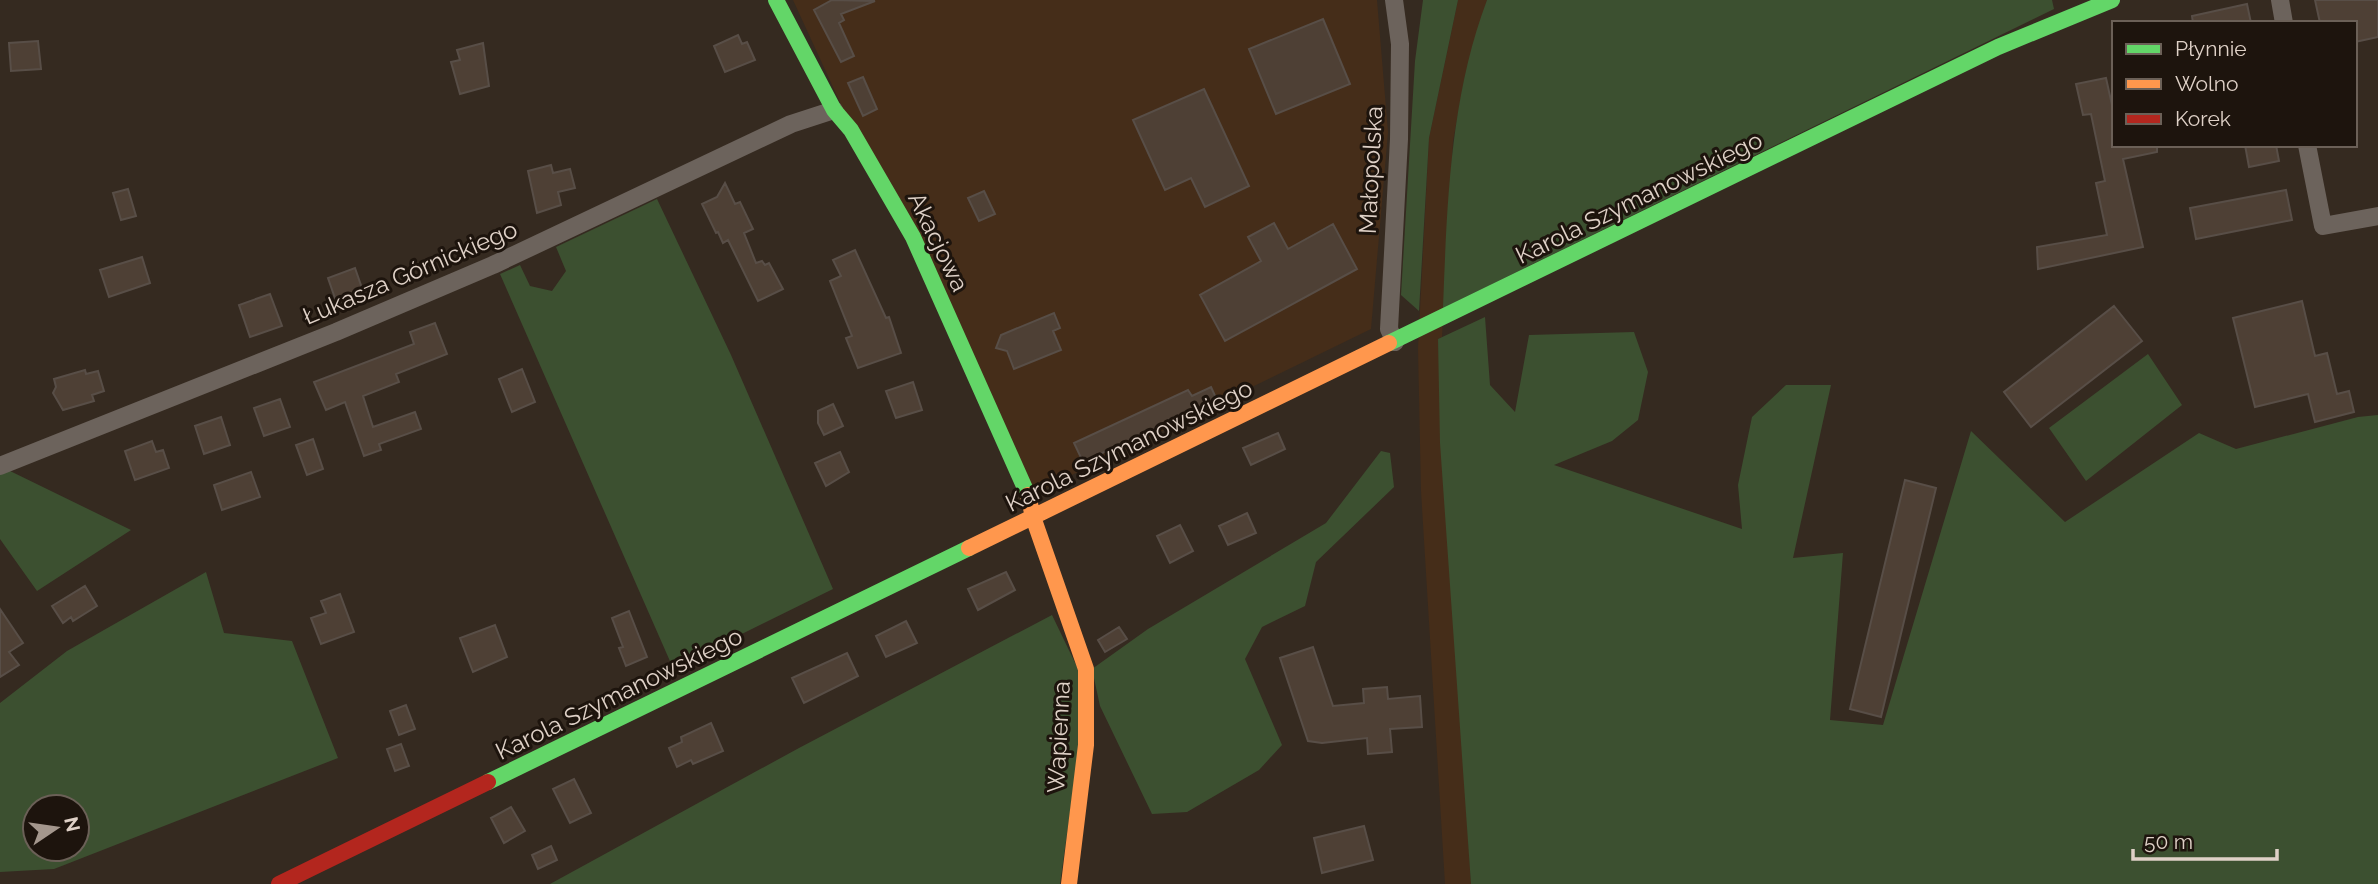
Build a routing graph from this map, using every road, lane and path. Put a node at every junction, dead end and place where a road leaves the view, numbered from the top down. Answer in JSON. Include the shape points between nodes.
{"nodes":[{"id":1,"x":776,"y":0,"type":"edge"},
{"id":2,"x":1394,"y":0,"type":"edge"},
{"id":3,"x":2112,"y":0,"type":"edge"},
{"id":4,"x":2280,"y":0,"type":"edge"},
{"id":5,"x":2284,"y":21,"type":"edge"},
{"id":6,"x":834,"y":110,"type":"junction"},
{"id":7,"x":2307,"y":147,"type":"edge"},
{"id":8,"x":2378,"y":216,"type":"edge"},
{"id":9,"x":1395,"y":342,"type":"junction"},
{"id":10,"x":0,"y":466,"type":"edge"},
{"id":11,"x":1033,"y":517,"type":"junction"},
{"id":12,"x":279,"y":884,"type":"edge"},
{"id":13,"x":1069,"y":884,"type":"edge"}],
"edges":[{"from":1,"to":6,"type":"street","name":"Akacjowa"},
{"from":2,"to":9,"type":"street","name":"Małopolska","via":[[1400,44],[1399,139],[1388,329]]},
{"from":3,"to":9,"type":"street","name":"Karola Szymanowskiego","via":[[1998,47]]},
{"from":4,"to":5,"type":"street"},
{"from":6,"to":10,"type":"street","name":"Łukasza Górnickiego","via":[[791,124],[494,265],[352,326]]},
{"from":6,"to":11,"type":"street","name":"Akacjowa","via":[[851,130],[913,237],[1025,484]]},
{"from":7,"to":8,"type":"street","via":[[2323,226]]},
{"from":9,"to":11,"type":"street","name":"Karola Szymanowskiego"},
{"from":11,"to":12,"type":"street","name":"Karola Szymanowskiego"},
{"from":11,"to":13,"type":"street","name":"Wapienna","via":[[1086,669],[1086,745]]}]}
